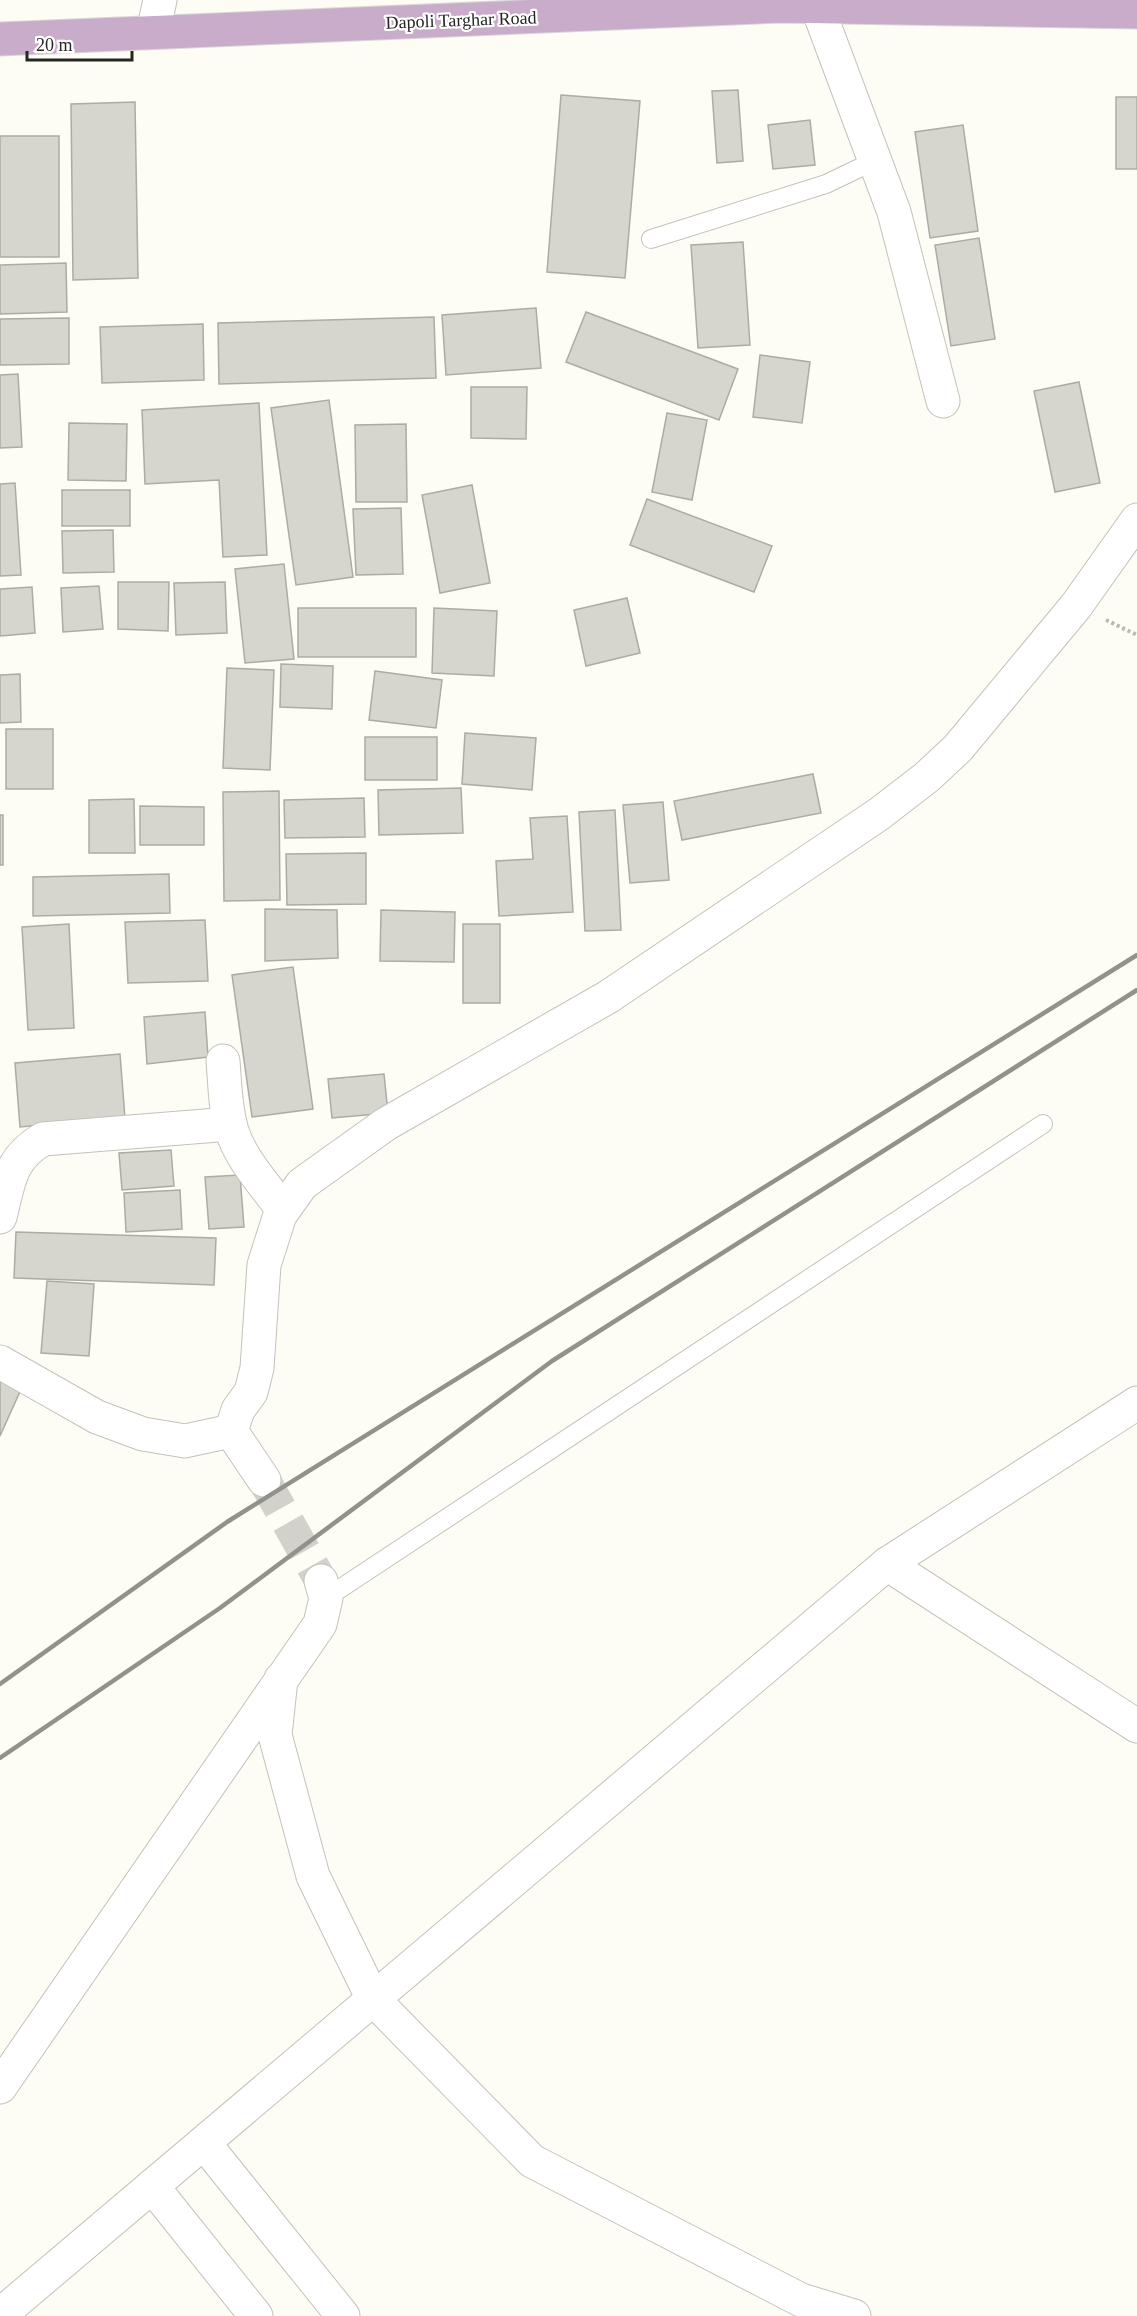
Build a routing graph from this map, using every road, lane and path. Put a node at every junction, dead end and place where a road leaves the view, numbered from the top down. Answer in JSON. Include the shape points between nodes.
{"nodes":[{"id":1,"x":160,"y":0,"type":"edge"},
{"id":2,"x":783,"y":3,"type":"edge"},
{"id":3,"x":817,"y":6,"type":"junction"},
{"id":4,"x":1137,"y":12,"type":"edge"},
{"id":5,"x":153,"y":33,"type":"junction"},
{"id":6,"x":0,"y":39,"type":"edge"},
{"id":7,"x":876,"y":160,"type":"junction"},
{"id":8,"x":651,"y":239,"type":"dead end"},
{"id":9,"x":943,"y":402,"type":"dead end"},
{"id":10,"x":1137,"y":520,"type":"edge"},
{"id":11,"x":223,"y":1061,"type":"dead end"},
{"id":12,"x":230,"y":1124,"type":"junction"},
{"id":13,"x":1043,"y":1124,"type":"dead end"},
{"id":14,"x":283,"y":1210,"type":"junction"},
{"id":15,"x":0,"y":1217,"type":"edge"},
{"id":16,"x":0,"y":1362,"type":"edge"},
{"id":17,"x":1137,"y":1402,"type":"edge"},
{"id":18,"x":231,"y":1431,"type":"junction"},
{"id":19,"x":264,"y":1480,"type":"tunnel mouth"},
{"id":20,"x":887,"y":1564,"type":"junction"},
{"id":21,"x":323,"y":1589,"type":"joint"},
{"id":22,"x":281,"y":1679,"type":"junction"},
{"id":23,"x":1137,"y":1726,"type":"edge"},
{"id":24,"x":373,"y":1999,"type":"junction"},
{"id":25,"x":0,"y":2087,"type":"edge"},
{"id":26,"x":204,"y":2143,"type":"junction"},
{"id":27,"x":152,"y":2186,"type":"junction"},
{"id":28,"x":0,"y":2315,"type":"edge"},
{"id":29,"x":256,"y":2316,"type":"edge"},
{"id":30,"x":343,"y":2316,"type":"edge"},
{"id":31,"x":854,"y":2316,"type":"edge"}],
"edges":[{"from":1,"to":5,"type":"street"},
{"from":2,"to":3,"type":"main road","name":"Dapoli Targhar Road"},
{"from":2,"to":5,"type":"main road","name":"Dapoli Targhar Road"},
{"from":3,"to":4,"type":"main road","name":"Dapoli Targhar Road"},
{"from":3,"to":7,"type":"street"},
{"from":5,"to":6,"type":"main road","name":"Dapoli Targhar Road"},
{"from":7,"to":8,"type":"lane","via":[[826,184]]},
{"from":7,"to":9,"type":"street","via":[[894,212]]},
{"from":10,"to":14,"type":"street","via":[[1076,606],[958,748],[927,777],[879,814],[608,997],[386,1124],[302,1184]]},
{"from":11,"to":12,"type":"street"},
{"from":12,"to":14,"type":"street","via":[[239,1148]]},
{"from":12,"to":15,"type":"street","via":[[43,1140],[28,1148],[12,1167]]},
{"from":13,"to":21,"type":"lane"},
{"from":14,"to":18,"type":"street","via":[[264,1265],[257,1368],[251,1392],[238,1410]]},
{"from":16,"to":18,"type":"street","via":[[97,1417],[143,1434],[185,1442]]},
{"from":17,"to":20,"type":"street"},
{"from":18,"to":19,"type":"street"},
{"from":20,"to":23,"type":"street"},
{"from":20,"to":24,"type":"street"},
{"from":21,"to":22,"type":"street","via":[[320,1624]]},
{"from":22,"to":24,"type":"street","via":[[275,1735],[313,1876]]},
{"from":22,"to":25,"type":"street"},
{"from":24,"to":26,"type":"street"},
{"from":24,"to":31,"type":"street","via":[[532,2161],[801,2300]]},
{"from":26,"to":27,"type":"street"},
{"from":26,"to":30,"type":"street"},
{"from":27,"to":28,"type":"street"},
{"from":27,"to":29,"type":"street"}]}
